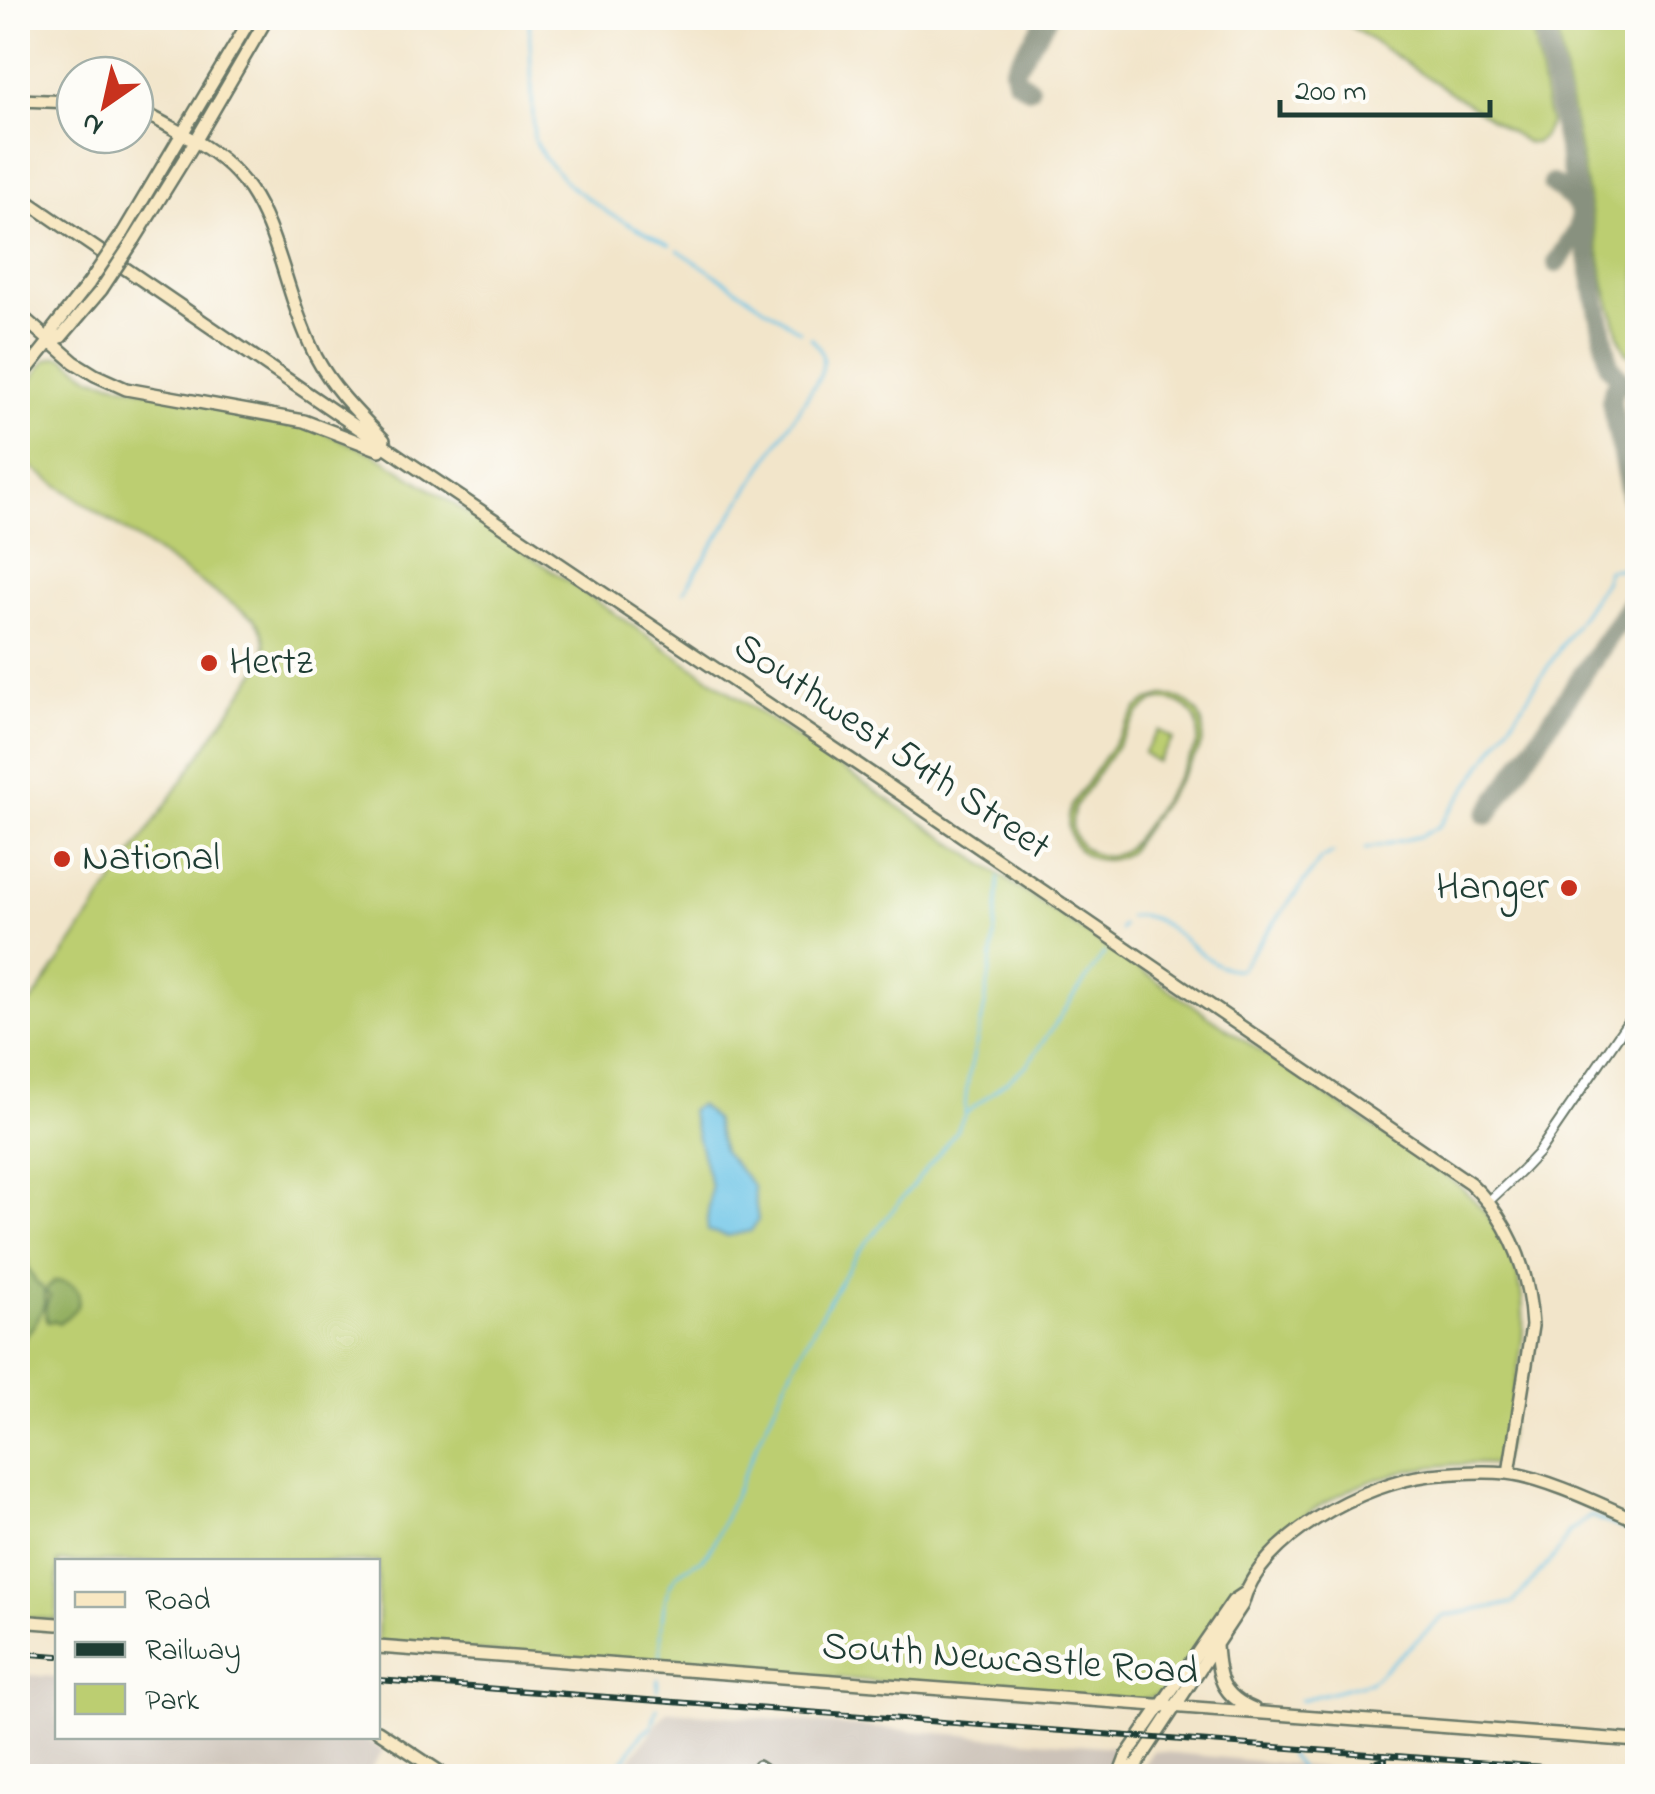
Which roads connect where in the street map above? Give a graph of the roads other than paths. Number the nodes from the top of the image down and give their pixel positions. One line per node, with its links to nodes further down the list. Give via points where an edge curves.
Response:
1 (251, 18): 6 (main road)
2 (265, 18): 7 (main road)
3 (18, 100): 4 (main road)
4 (55, 101)
5 (155, 119): 6 (main road)
6 (183, 134): 7 (main road); 9 (main road)
7 (196, 140): 9 (main road); 13 (main road, via 228,162 251,190 316,357)
8 (18, 196): 13 (main road, Southwest 54th Street)
9 (128, 236): 11 (main road, bridge, via 61,337)
10 (18, 314): 11 (main road)
11 (49, 342): 12 (main road); 13 (main road, via 126,388 304,421)
12 (18, 381)
13 (405, 460): 15 (main road, Southwest 54th Street, via 1343,1095)
14 (1638, 1006): 15 (street, via 1538,1153)
15 (1489, 1201): 16 (main road, Southwest 54th Street, via 1514,1241 1531,1304)
16 (1509, 1473): 17 (main road); 18 (main road, via 1430,1475 1355,1498 1287,1541)
17 (1638, 1521)
18 (1245, 1594): 21 (main road); 23 (main road, via 1233,1601)
19 (18, 1620): 20 (main road)
20 (55, 1624)
21 (1216, 1644): 24 (main road); 25 (main road, via 1225,1688)
22 (380, 1648): 23 (main road, South Newcastle Road)
23 (1161, 1706): 24 (main road, South Newcastle Road); 31 (main road)
24 (1175, 1706): 25 (main road, South Newcastle Road); 31 (main road, via 1137,1764)
25 (1268, 1714): 27 (main road, South Newcastle Road)
26 (380, 1732): 28 (main road)
27 (1638, 1740)
28 (446, 1776)
29 (751, 1776): 30 (street, via 758,1765)
30 (774, 1776)
31 (1119, 1776)

